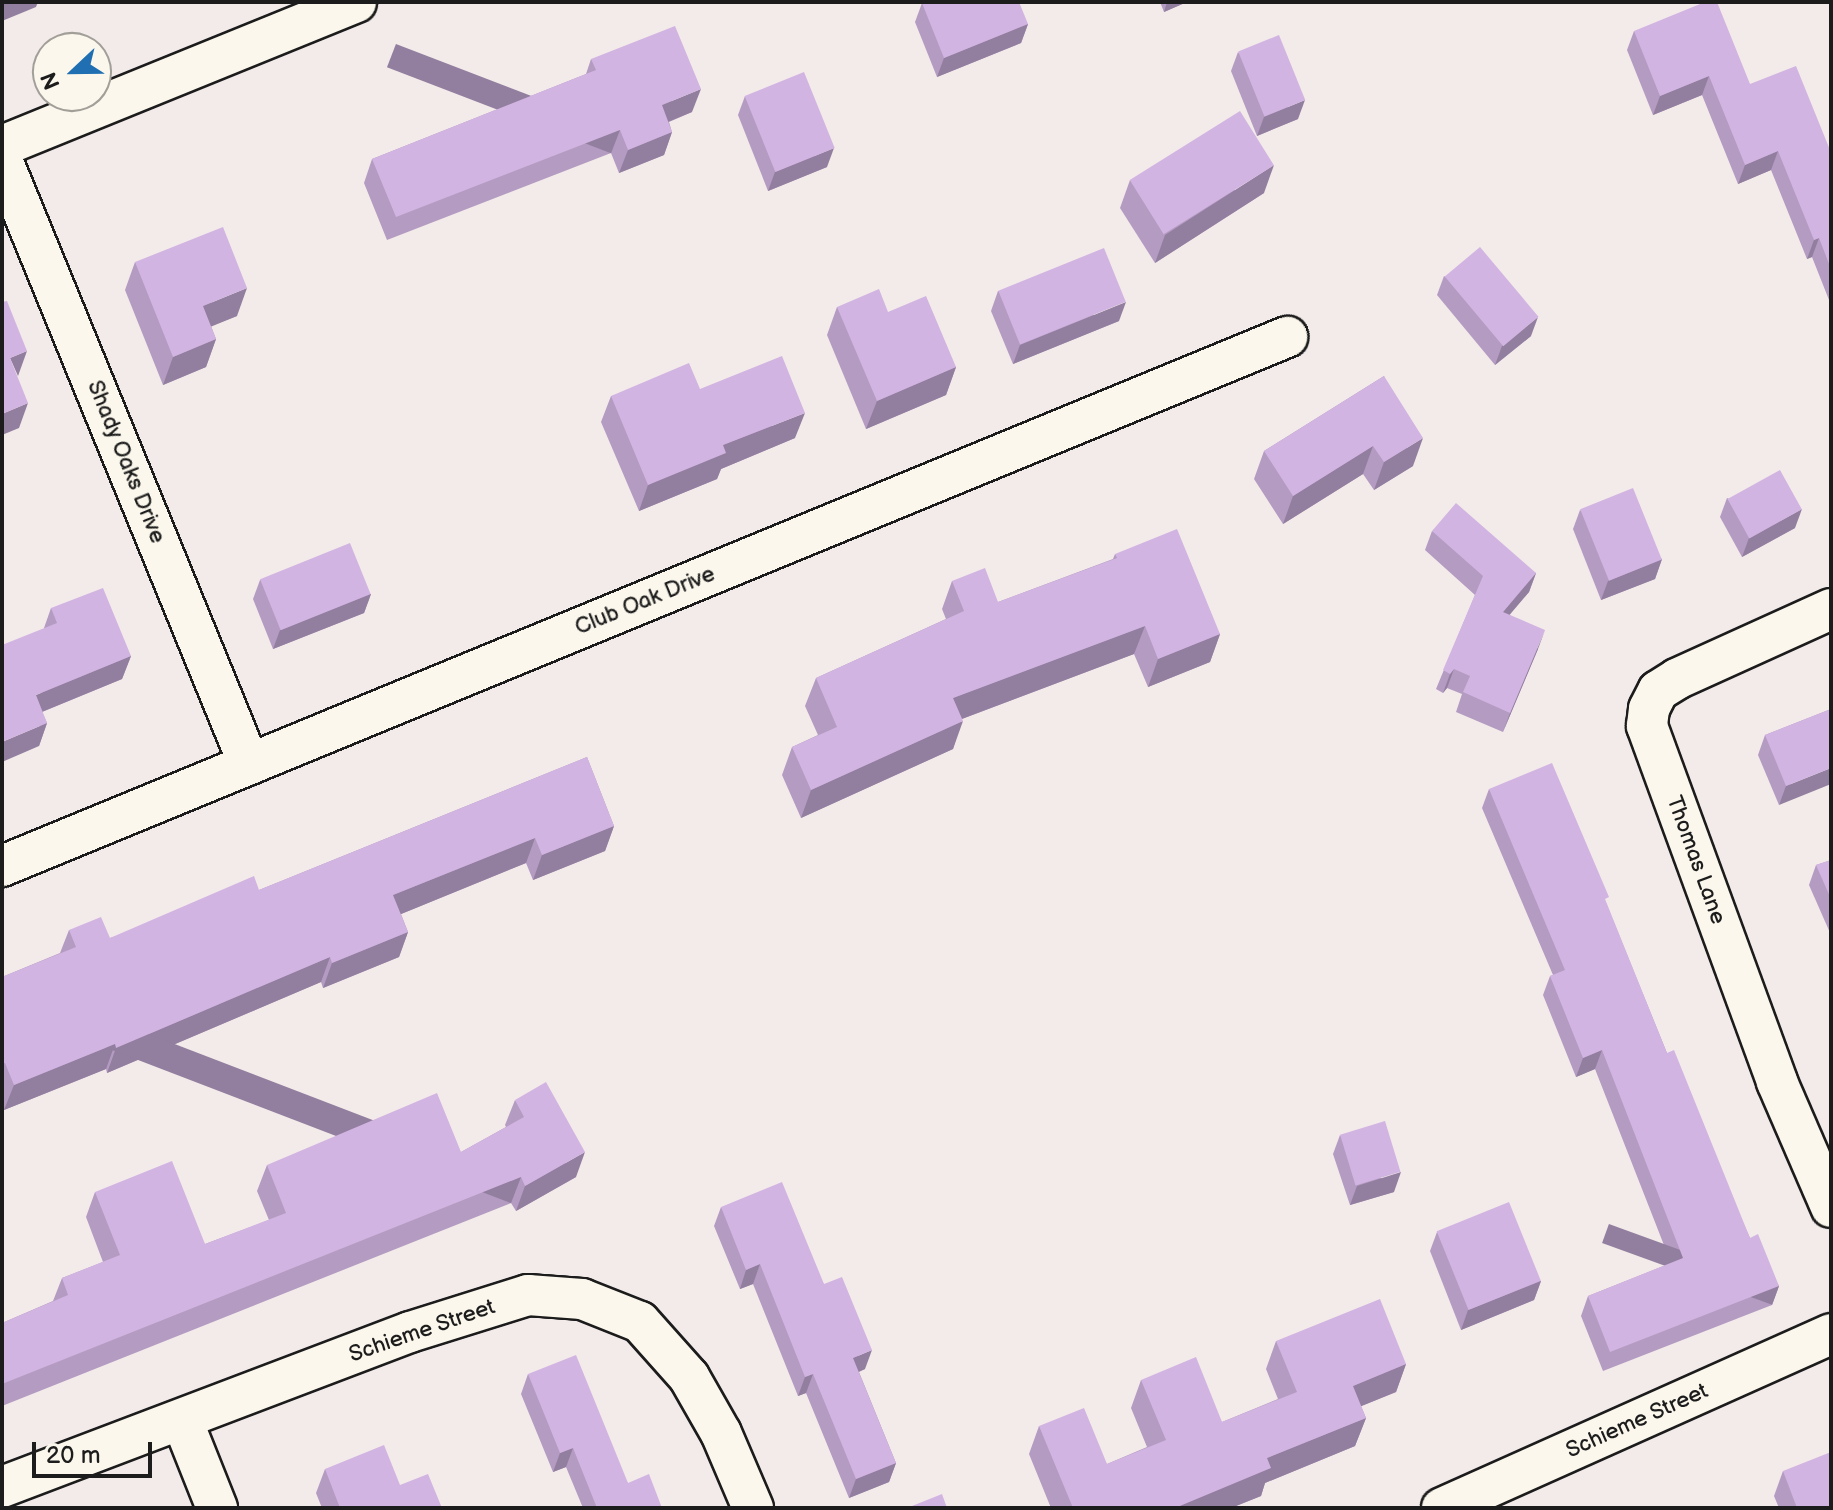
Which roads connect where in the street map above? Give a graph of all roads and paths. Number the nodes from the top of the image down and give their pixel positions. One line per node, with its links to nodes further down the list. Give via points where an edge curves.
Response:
1 (356, 2): 2 (street)
2 (2, 146)
3 (2, 160): 6 (street, Shady Oaks Drive)
4 (1287, 337): 6 (street, Club Oak Drive)
5 (1831, 609): 8 (street, Thomas Lane, via 1658,691 1647,726 1777,1082)
6 (249, 764): 7 (street, Club Oak Drive)
7 (2, 866)
8 (1831, 1207)
9 (1831, 1334): 14 (street, Schieme Street)
10 (182, 1420): 11 (street, Schieme Street); 12 (street); 13 (street, Schieme Street, via 410,1332 528,1295 582,1299 640,1322 689,1377 721,1433)
11 (2, 1487)
12 (217, 1508)
13 (753, 1508)
14 (1442, 1508)

